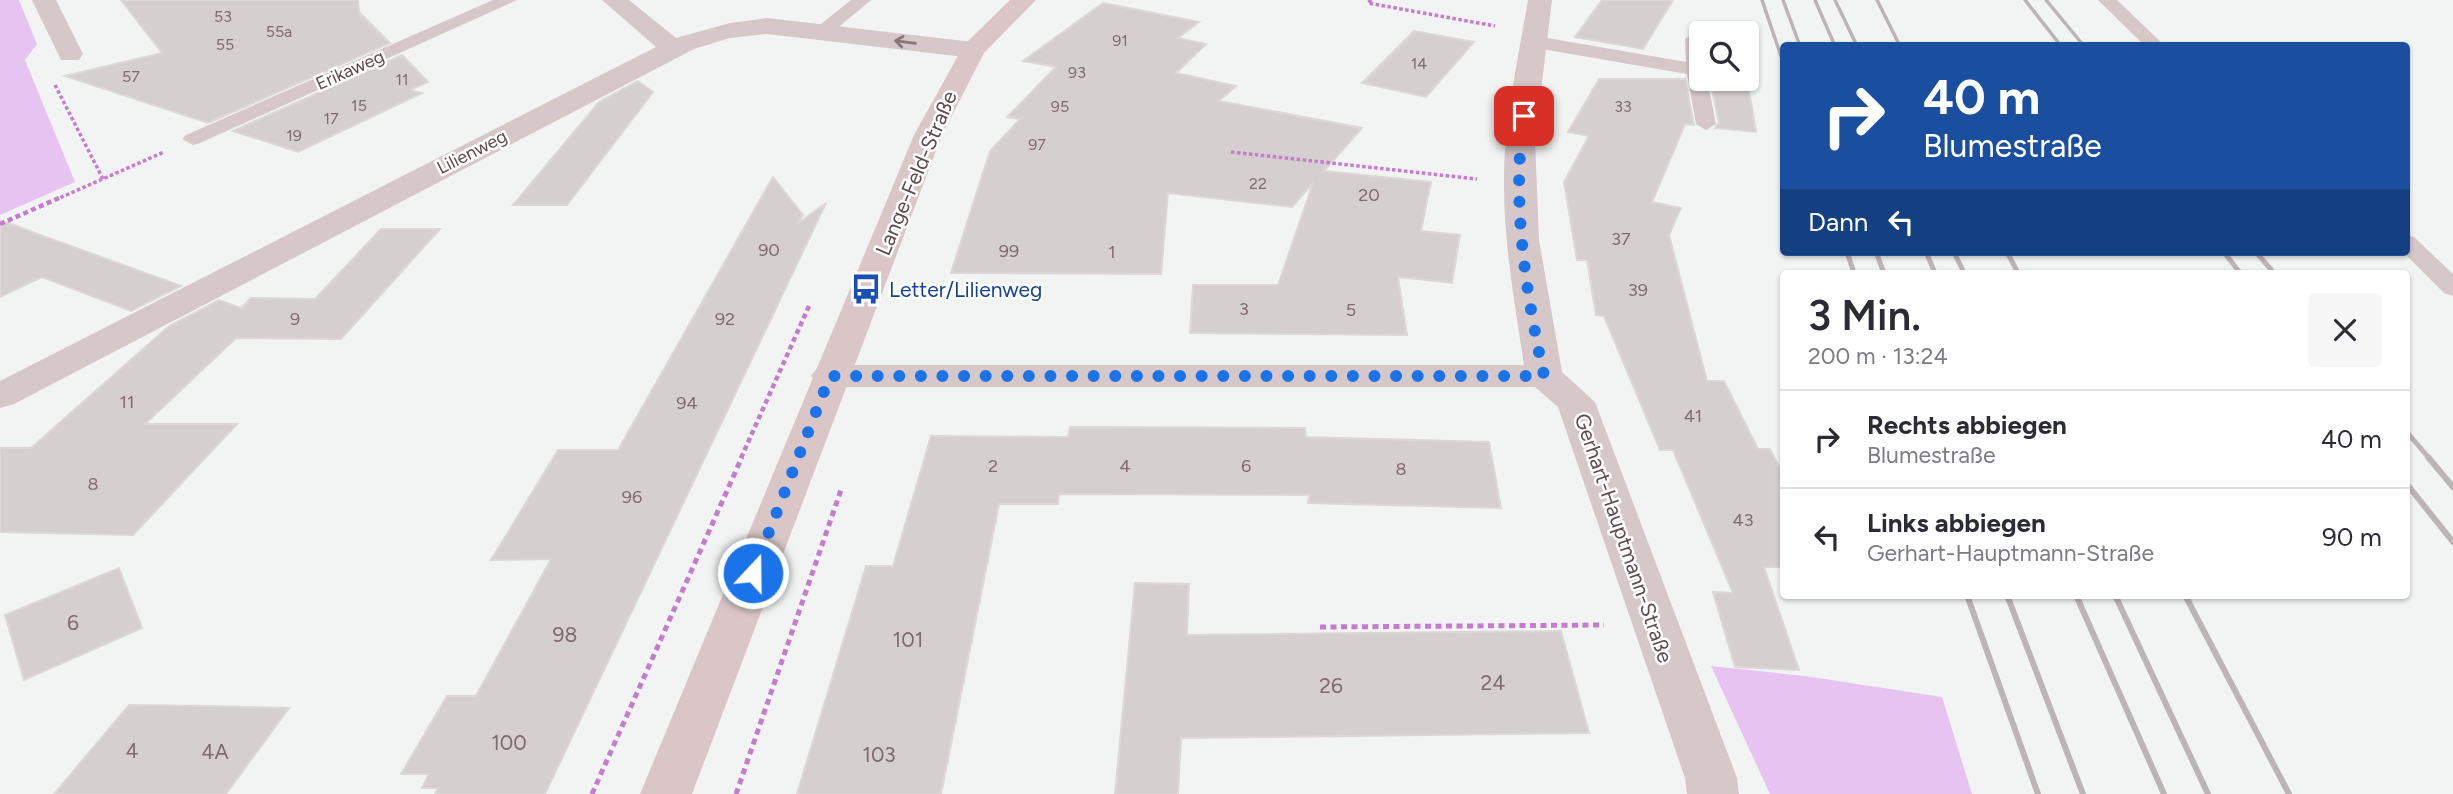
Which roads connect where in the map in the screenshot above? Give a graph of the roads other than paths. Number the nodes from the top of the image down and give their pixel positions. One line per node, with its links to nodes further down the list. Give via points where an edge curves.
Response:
1 (44, 0): 12 (street)
2 (508, 0): 16 (lane, Erikaweg)
3 (614, 0): 10 (street)
4 (862, 0): 8 (lane)
5 (1024, 0): 11 (street, Lange-Feld-Straße)
6 (2108, 0): 9 (lane)
7 (1538, 25): 13 (lane); 20 (street, via 1520,140 1519,184)
8 (822, 32): 10 (street, Lilienweg, via 737,27); 11 (street, Lilienweg, one-way to 8)
9 (2152, 42)
10 (673, 48): 21 (street, Lilienweg)
11 (973, 50): 19 (street, Lange-Feld-Straße, via 928,135)
12 (69, 54)
13 (1689, 68)
14 (1700, 91): 15 (lane)
15 (1706, 124)
16 (193, 139)
17 (2410, 246): 18 (lane)
18 (2453, 288)
19 (830, 376): 20 (street); 22 (street, Lange-Feld-Straße)
20 (1544, 376): 23 (street, Gerhart-Hauptmann-Straße, via 1576,402)
21 (0, 396)
22 (666, 794)
23 (1713, 794)

